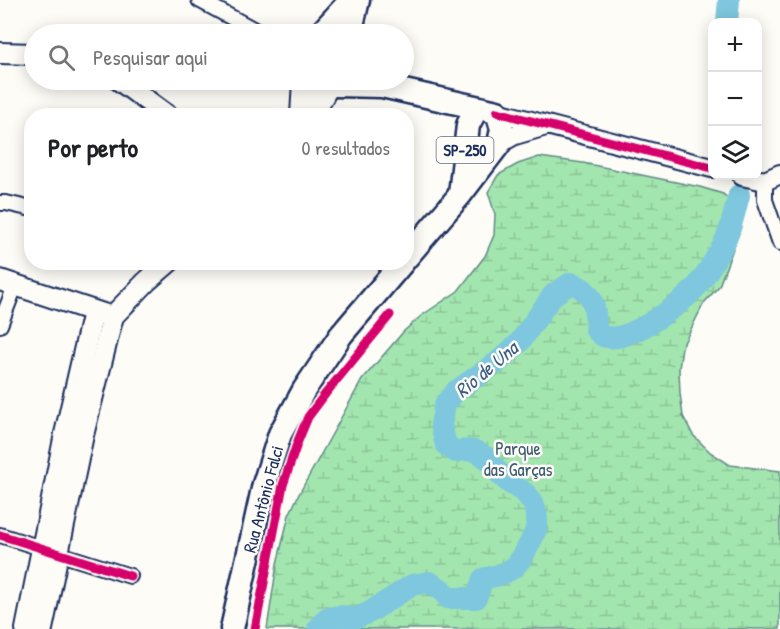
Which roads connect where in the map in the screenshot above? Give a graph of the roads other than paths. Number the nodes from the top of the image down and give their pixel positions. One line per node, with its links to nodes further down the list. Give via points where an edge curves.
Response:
1 (200, 0): 4 (street)
2 (351, 0): 5 (main road)
3 (358, 0): 6 (main road)
4 (244, 24)
5 (329, 24)
6 (352, 24)
7 (0, 53): 8 (main road)
8 (24, 54)
9 (133, 90): 14 (main road)
10 (304, 90): 15 (main road)
11 (330, 90): 16 (main road)
12 (404, 90): 13 (main road, SP-250)
13 (442, 100): 17 (main road, SP-250); 19 (main road, SP-250)
14 (157, 108)
15 (302, 108)
16 (318, 108)
17 (487, 110): 18 (street, SP-250); 19 (main road, SP-250, via 468,124); 20 (main road, SP-250, via 502,129)
18 (551, 125): 20 (street); 21 (street)
19 (467, 138): 20 (main road, SP-250, via 487,147); 23 (main road, SP-250)
20 (499, 144): 23 (main road, SP-250)
21 (708, 167)
22 (772, 178): 26 (street, via 765,200)
23 (460, 195): 27 (main road, SP-250)
24 (0, 203): 25 (street)
25 (24, 207)
26 (780, 243)
27 (414, 249)
28 (160, 270): 31 (main road)
29 (396, 270): 38 (main road, Rua Antônio Falci, via 341,335 280,434 264,484)
30 (8, 283): 31 (main road); 32 (street)
31 (103, 314): 34 (main road)
32 (0, 326)
33 (0, 536): 34 (street)
34 (50, 552): 35 (street); 36 (main road); 37 (main road)
35 (129, 576)
36 (26, 629)
37 (42, 629)
38 (232, 629)

